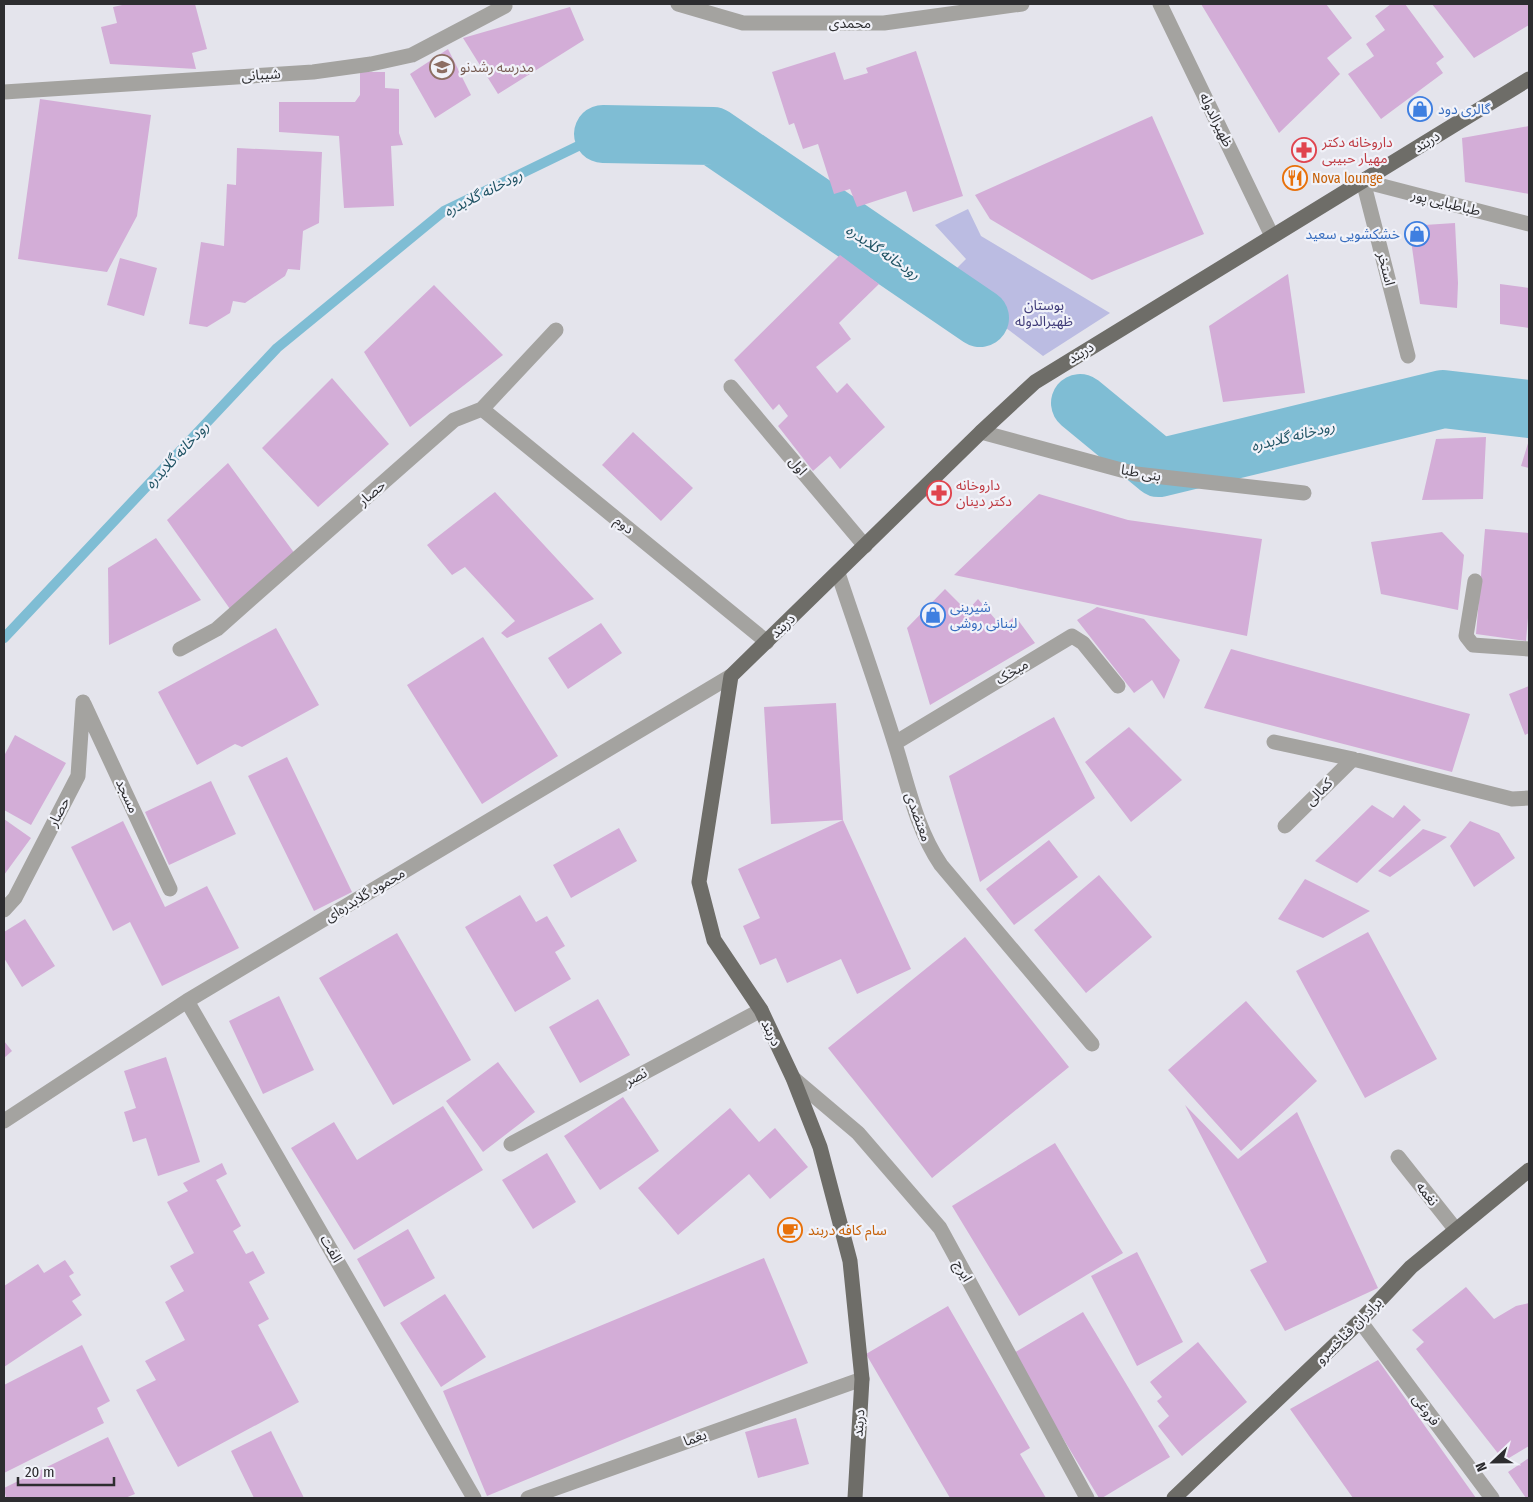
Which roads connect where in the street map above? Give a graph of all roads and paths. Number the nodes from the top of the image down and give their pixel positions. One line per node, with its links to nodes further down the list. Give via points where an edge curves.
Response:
1 (678, 4): 2 (street, محمدی, via 743,23 884,23)
2 (1022, 4)
3 (1160, 4): 9 (street, ظهیرالدوله)
4 (507, 5): 6 (street, شیبانی, via 412,54 371,64 313,72)
5 (1529, 79): 7 (main road, دربند)
6 (4, 92)
7 (1363, 181): 8 (street, طباطبایی پور); 9 (main road, دربند); 11 (street, استخر)
8 (1529, 224)
9 (1272, 236): 14 (main road, دربند, via 1035,382)
10 (556, 330): 13 (street, حصار)
11 (1408, 356)
12 (731, 386): 16 (street, اول)
13 (482, 409): 19 (street, دوم); 20 (street, حصار, via 454,420 218,629)
14 (981, 432): 15 (street, بنی طبا, via 1136,474); 16 (main road, دربند)
15 (1304, 493)
16 (865, 546): 17 (main road, دربند)
17 (838, 573): 19 (main road, دربند); 26 (street, معتضدی)
18 (1475, 581): 21 (street, via 1466,636 1468,642)
19 (767, 642): 22 (main road, دربند)
20 (180, 649)
21 (1529, 650)
22 (731, 676): 32 (street, محمود گلابدره‌ای); 33 (main road, دربند, via 699,882 714,940)
23 (1118, 686): 26 (street, میخک, via 1083,643 1072,636)
24 (83, 702): 30 (street, مسجد); 31 (street, حصار, via 78,776 15,898)
25 (1274, 742): 27 (street)
26 (895, 743): 34 (street, معتضدی, via 919,826 929,848)
27 (1353, 759): 28 (street, via 1512,799); 29 (street, کمالی)
28 (1529, 798)
29 (1285, 826)
30 (170, 889)
31 (4, 910)
32 (187, 1001): 36 (street, محمود گلابدره‌ای); 43 (street, الفت)
33 (761, 1010): 35 (main road, دربند); 37 (street, نصر)
34 (1092, 1044)
35 (793, 1078): 42 (main road, دربند, via 820,1147 850,1261); 46 (street, ایرج, via 858,1133 940,1228)
36 (4, 1122)
37 (511, 1144)
38 (1398, 1157): 40 (street, نغمه)
39 (1529, 1170): 40 (main road, برادران فناخسرو)
40 (1456, 1230): 41 (main road, برادران فناخسرو, via 1412,1267)
41 (1360, 1321): 47 (main road, برادران فناخسرو); 48 (street, فروغی)
42 (862, 1378): 44 (street, یغما); 45 (main road, دربند)
43 (474, 1498)
44 (528, 1498)
45 (854, 1498)
46 (1087, 1498)
47 (1174, 1498)
48 (1492, 1498)

